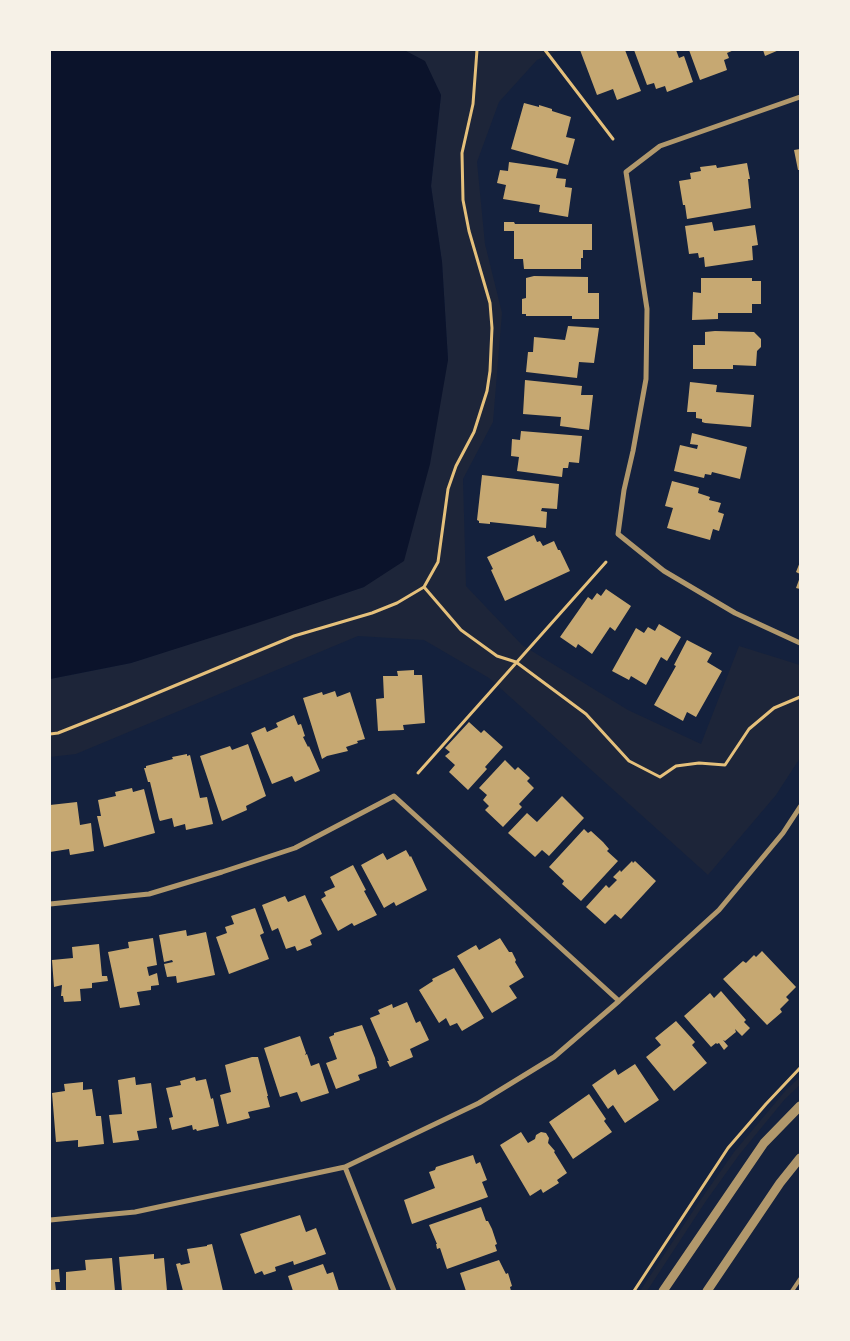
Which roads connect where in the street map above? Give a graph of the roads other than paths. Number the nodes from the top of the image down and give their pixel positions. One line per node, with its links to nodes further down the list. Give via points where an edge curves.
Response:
1 (800, 97): 2 (street, via 660,146 626,172 646,309 646,379 618,534 664,571 735,613)
2 (800, 643)
3 (800, 808): 5 (street, via 719,910)
4 (50, 904): 5 (street, via 149,894 222,872 295,848 394,796)
5 (619, 1001): 8 (street, via 554,1057 479,1103)
6 (800, 1106): 12 (street, via 764,1143)
7 (800, 1158): 13 (street)
8 (345, 1167): 9 (street, via 134,1212); 11 (street)
9 (50, 1220)
10 (800, 1279): 14 (lane)
11 (394, 1291)
12 (663, 1291)
13 (707, 1291)
14 (792, 1291)

